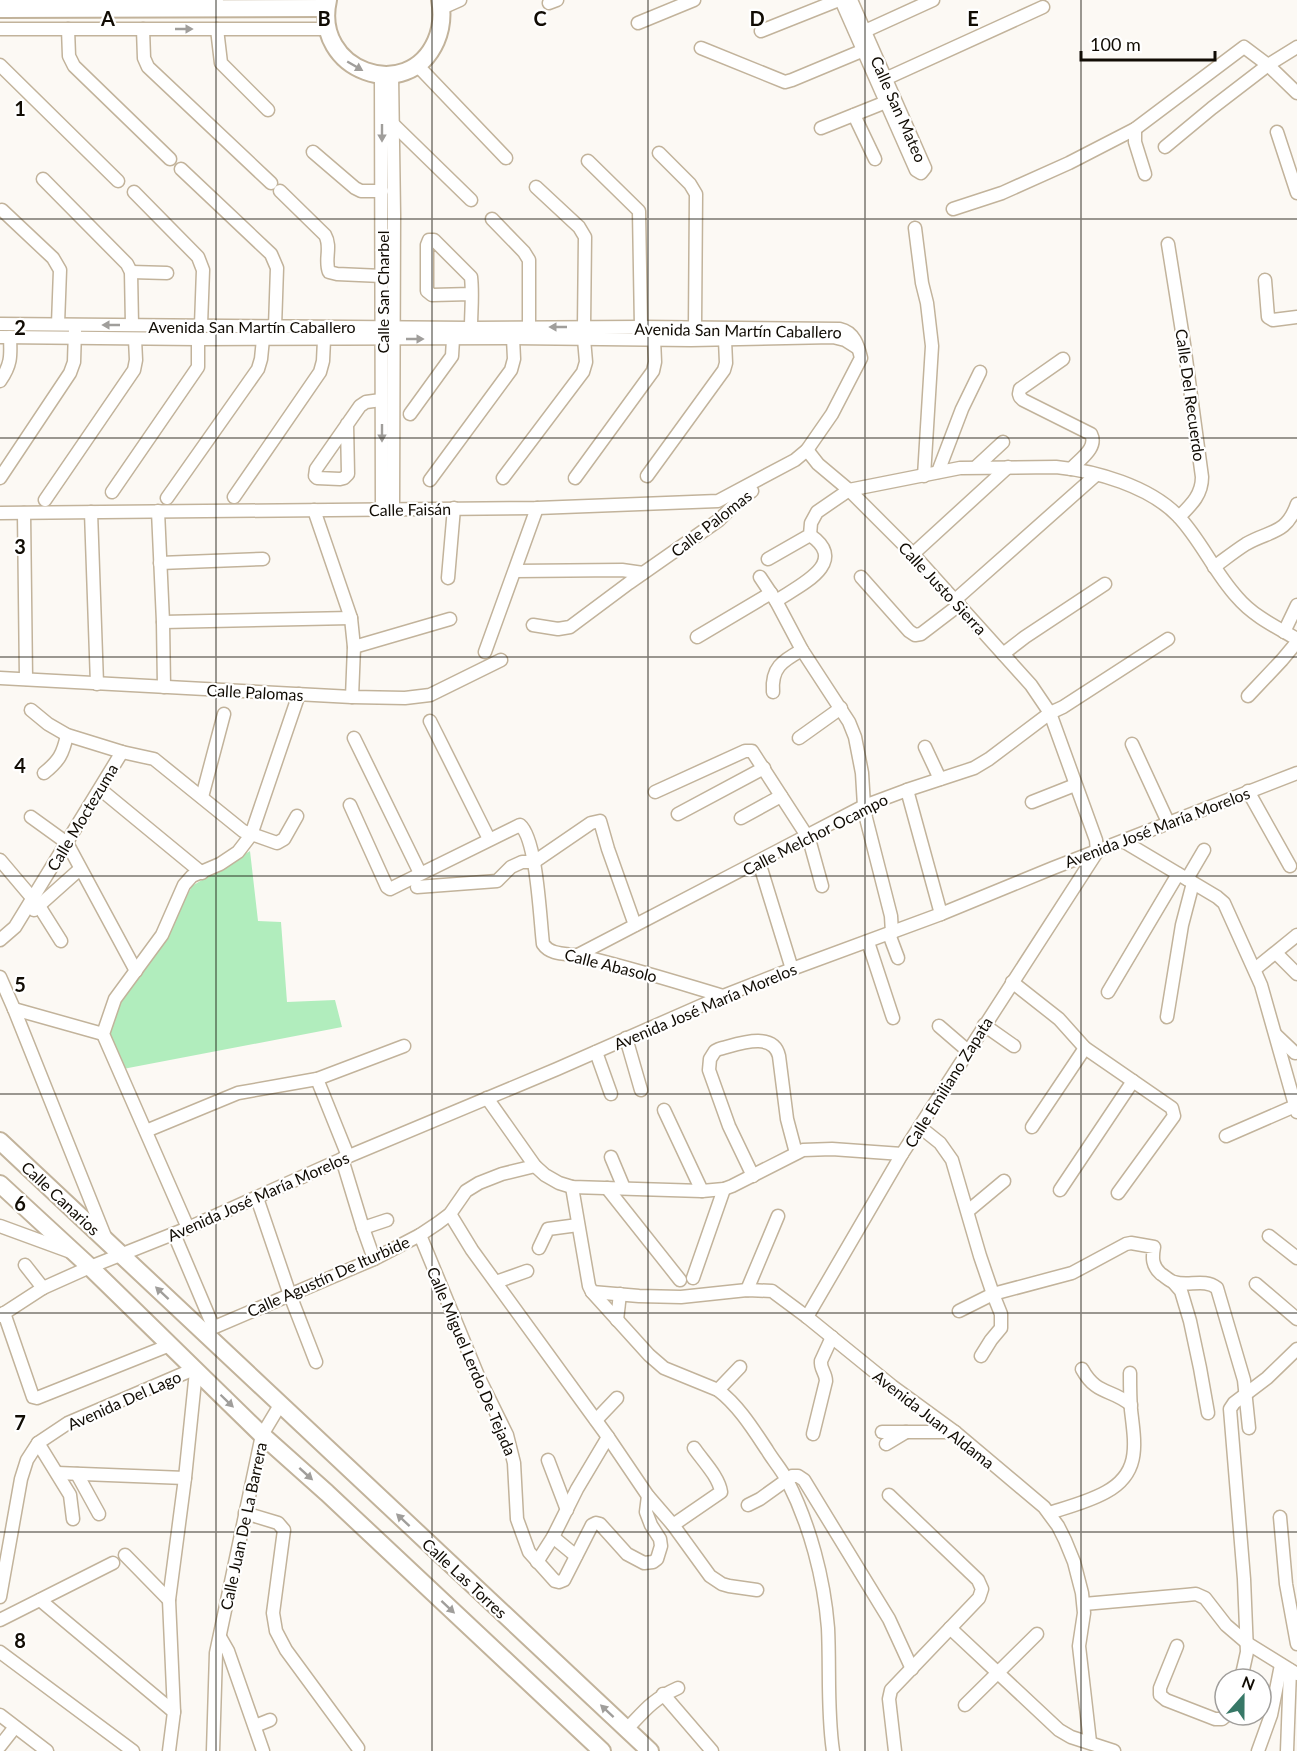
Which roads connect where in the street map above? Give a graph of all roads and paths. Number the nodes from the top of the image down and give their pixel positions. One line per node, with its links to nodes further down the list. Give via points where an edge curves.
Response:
1 (1, 0): 2 (street)
2 (53, 0): 3 (street)
3 (106, 0): 4 (street)
4 (158, 0): 5 (street)
5 (217, 0)
6 (460, 0): 11 (street)
7 (694, 0): 16 (street)
8 (840, 0): 21 (street); 25 (street, Calle San Mateo)
9 (851, 0): 22 (street, Calle San Mateo)
10 (933, 0): 22 (street)
11 (441, 4): 27 (main road, via 441,29 432,50)
12 (1043, 8): 30 (street)
13 (0, 9): 14 (main road)
14 (327, 14): 15 (main road); 20 (street); 29 (main road, one-way to 29, via 334,47 347,61 363,71)
15 (0, 18)
16 (638, 23)
17 (0, 29): 18 (street)
18 (68, 29): 19 (street); 43 (street, via 69,56 74,66)
19 (143, 29): 20 (street, one-way to 20); 62 (street, via 148,67 325,235 329,272)
20 (217, 29): 33 (street, via 221,63)
21 (761, 31)
22 (865, 31): 30 (street, Calle San Mateo)
23 (1297, 47): 28 (street)
24 (701, 48): 25 (street, via 785,82)
25 (864, 50): 32 (street, Calle San Mateo)
26 (0, 65): 49 (street)
27 (417, 65): 29 (main road); 42 (street)
28 (1268, 66): 31 (street); 37 (street, via 1244,47); 39 (street)
29 (386, 74): 35 (street, Calle San Charbel); 51 (street, Calle San Charbel, one-way to 51)
30 (885, 78): 32 (street, Calle San Mateo, via 925,168 921,173 916,170)
31 (1297, 93)
32 (886, 102): 34 (street)
33 (268, 110)
34 (854, 115): 36 (street); 44 (street)
35 (393, 124): 54 (street); 76 (street, Calle San Charbel)
36 (822, 128)
37 (1135, 129): 47 (street); 55 (street, via 1002,193)
38 (1277, 132): 53 (street)
39 (1165, 147)
40 (314, 152): 51 (street, via 355,188)
41 (659, 153): 74 (street, via 696,194)
42 (506, 158)
43 (170, 159)
44 (875, 159)
45 (588, 161): 73 (street, via 639,211)
46 (181, 169): 71 (street, via 271,254 277,268)
47 (1145, 174)
48 (43, 179): 60 (street)
49 (118, 181)
50 (536, 187): 77 (street, via 585,237)
51 (382, 191): 62 (street, Calle San Charbel)
52 (134, 192): 70 (street, via 198,257 203,270)
53 (1297, 193)
54 (471, 200)
55 (953, 208)
56 (2, 210): 67 (street, via 53,258 60,270)
57 (492, 219): 72 (street, via 529,260)
58 (915, 228): 104 (street, via 932,346)
59 (1168, 244): 123 (street, Calle Del Recuerdo, via 1202,477 1198,495)
60 (131, 272): 61 (street); 69 (street)
61 (167, 273)
62 (382, 276): 76 (street, Calle San Charbel)
63 (1265, 280): 65 (street, via 1268,317)
64 (471, 294): 64 (street, via 469,275 435,240 429,240 429,294); 75 (street)
65 (1297, 317)
66 (0, 324): 67 (street, Avenida San Martín Caballero)
67 (58, 324): 68 (street, Avenida San Martín Caballero)
68 (75, 325): 69 (street, Avenida San Martín Caballero, one-way to 68); 79 (street)
69 (132, 325): 70 (street, Avenida San Martín Caballero)
70 (201, 325): 71 (street, Avenida San Martín Caballero)
71 (275, 327): 76 (street, Avenida San Martín Caballero)
72 (529, 327): 75 (street, Avenida San Martín Caballero); 77 (street, Avenida San Martín Caballero, one-way to 72)
73 (641, 327): 74 (street, Avenida San Martín Caballero); 77 (street, Avenida San Martín Caballero)
74 (695, 327): 88 (street, Avenida San Martín Caballero, via 840,329 853,336)
75 (471, 328): 76 (street, Avenida San Martín Caballero)
76 (387, 333): 84 (street, Avenida San Martín Caballero, one-way to 84); 86 (street, Avenida San Martín Caballero); 92 (street, Calle San Charbel); 116 (street, Calle San Charbel)
77 (584, 333): 80 (street, Avenida San Martín Caballero); 85 (street, Avenida San Martín Caballero); 106 (street, via 583,372)
78 (5, 337): 79 (street, Avenida San Martín Caballero); 91 (street, via 11,360)
79 (75, 338): 81 (street, Avenida San Martín Caballero); 105 (street, via 70,373)
80 (513, 338): 84 (street, Avenida San Martín Caballero); 108 (street, via 511,370)
81 (135, 339): 82 (street, Avenida San Martín Caballero); 113 (street, via 134,370)
82 (198, 339): 83 (street, Avenida San Martín Caballero); 110 (street, via 198,367)
83 (263, 339): 86 (street, Avenida San Martín Caballero); 112 (street, via 258,369)
84 (453, 339): 93 (street, via 452,356)
85 (654, 339): 87 (street, Avenida San Martín Caballero); 107 (street, via 653,370)
86 (324, 340): 111 (street, via 320,372)
87 (725, 340): 88 (street, Avenida San Martín Caballero, via 833,337); 103 (street, via 724,370)
88 (857, 348): 96 (street, via 860,363)
89 (1063, 359): 100 (street, via 1019,394 1023,400 1091,434 1092,447)
90 (980, 372): 101 (street)
91 (0, 381)
92 (381, 400): 94 (street, via 360,406); 116 (street, Calle San Charbel, one-way to 116)
93 (410, 414)
94 (347, 424)
95 (1004, 442): 98 (street)
96 (807, 450): 97 (street, Calle Faisán); 109 (street, Calle Justo Sierra)
97 (795, 460): 115 (street, Calle Faisán, via 718,501); 131 (street, Calle Palomas)
98 (976, 467): 99 (street); 101 (street)
99 (1008, 467): 100 (street); 125 (street)
100 (1071, 469): 102 (street)
101 (938, 472): 104 (street)
102 (1096, 475): 123 (street, via 1153,495); 137 (street)
103 (647, 476)
104 (924, 476): 109 (street)
105 (0, 478)
106 (503, 478)
107 (575, 478)
108 (430, 480)
109 (849, 490): 124 (street, via 817,512); 125 (street, Calle Justo Sierra)
110 (112, 492)
111 (234, 497)
112 (167, 498)
113 (45, 500)
114 (1297, 504): 129 (street, via 1282,528 1247,544)
115 (537, 507): 117 (street, Calle Faisán); 130 (street)
116 (387, 508): 117 (street, Calle Faisán); 118 (street, Calle Faisán)
117 (454, 508): 133 (street)
118 (315, 510): 119 (street, Calle Faisán); 139 (street)
119 (158, 511): 120 (street, Calle Faisán); 128 (street)
120 (92, 512): 122 (street, Calle Faisán); 154 (street)
121 (0, 513): 122 (street, Calle Faisán)
122 (24, 513): 153 (street)
123 (1179, 517): 129 (street)
124 (810, 535): 127 (street); 136 (street, via 823,548 822,567 806,581)
125 (914, 554): 137 (street, Calle Justo Sierra)
126 (263, 559): 128 (street)
127 (768, 559)
128 (160, 563): 141 (street)
129 (1214, 567): 143 (street, via 1246,607)
130 (515, 571): 131 (street); 149 (street)
131 (643, 573): 142 (street, Calle Palomas, via 570,627)
132 (760, 577): 136 (street)
133 (448, 578)
134 (861, 578): 137 (street, via 915,635)
135 (1105, 584): 150 (street)
136 (773, 597): 144 (street); 148 (street)
137 (957, 603): 150 (street, Calle Justo Sierra)
138 (1297, 605): 143 (street)
139 (351, 618): 141 (street); 147 (street)
140 (450, 619): 147 (street)
141 (163, 622): 155 (street)
142 (532, 625)
143 (1284, 632): 146 (street)
144 (697, 637)
145 (1167, 639): 162 (street, Calle Melchor Ocampo)
146 (1297, 641): 158 (street)
147 (354, 647): 159 (street)
148 (802, 650): 156 (street, via 777,668); 160 (street)
149 (485, 652)
150 (1003, 654): 162 (street, Calle Justo Sierra)
151 (501, 660): 159 (street, Calle Palomas, via 430,695)
152 (0, 678): 153 (street, Calle Palomas)
153 (26, 679): 154 (street, Calle Palomas)
154 (97, 684): 155 (street, Calle Palomas)
155 (164, 687): 157 (street, Calle Palomas)
156 (773, 692)
157 (299, 694): 159 (street, Calle Palomas); 190 (street)
158 (1248, 696)
159 (352, 697)
160 (841, 708): 167 (street); 184 (street, via 855,737)
161 (31, 710): 165 (street)
162 (1050, 713): 174 (street, Calle Melchor Ocampo, via 989,759); 175 (street, Calle Justo Sierra)
163 (224, 714): 181 (street)
164 (430, 721): 192 (street)
165 (67, 735): 170 (street); 172 (street, via 64,750)
166 (354, 738): 203 (street)
167 (799, 738)
168 (1132, 744): 189 (street)
169 (926, 747): 174 (street)
170 (122, 752): 176 (street, Calle Moctezuma); 181 (street, Calle Moctezuma, via 154,759)
171 (764, 768): 179 (street, via 752,751 745,751); 180 (street); 185 (street)
172 (44, 773)
173 (1297, 774): 178 (street, Avenida José María Morelos)
174 (940, 779): 177 (street, Calle Melchor Ocampo)
175 (1075, 785): 182 (street); 196 (street, Calle Justo Sierra)
176 (100, 789): 194 (street, Calle Moctezuma); 202 (street)
177 (907, 789): 184 (street, Calle Melchor Ocampo); 208 (street)
178 (1248, 791): 189 (street, Avenida José María Morelos); 200 (street)
179 (655, 792)
180 (781, 796): 188 (street); 191 (street)
181 (202, 797): 190 (street, Calle Moctezuma)
182 (1032, 802)
183 (350, 805): 203 (street, via 387,887 390,889)
184 (864, 806): 191 (street, Calle Melchor Ocampo); 210 (street, via 891,916)
185 (678, 814)
186 (297, 816): 190 (street, Calle Moctezuma, via 281,842)
187 (31, 817): 194 (street)
188 (741, 818)
189 (1168, 822): 193 (street, Avenida José María Morelos)
190 (251, 835): 202 (street, via 238,852)
191 (806, 835): 199 (street, Calle Melchor Ocampo); 205 (street)
192 (489, 839): 198 (street, Calle Abasolo, via 520,825 526,830); 203 (street)
193 (1123, 841): 196 (street, Avenida José María Morelos); 204 (street)
194 (67, 843): 201 (street); 207 (street, Calle Moctezuma)
195 (1204, 850): 204 (street)
196 (1097, 852): 208 (street, Avenida José María Morelos); 223 (street, Calle Emiliano Zapata)
197 (0, 860): 207 (street)
198 (534, 862): 206 (street, via 511,867 497,881); 209 (street, via 591,823 600,821); 216 (street, Calle Abasolo, via 543,944 548,950)
199 (759, 862): 209 (street, Calle Melchor Ocampo); 218 (street)
200 (1290, 866)
201 (80, 869): 207 (street); 220 (street)
202 (202, 873): 220 (street, via 192,876 184,885 162,935)
203 (420, 873)
204 (1186, 878): 219 (street, via 1224,903); 224 (street); 227 (street)
205 (822, 886)
206 (417, 887)
207 (36, 902): 212 (street, Calle Moctezuma); 213 (street)
208 (941, 914): 210 (street, Avenida José María Morelos)
209 (635, 925): 216 (street, Calle Melchor Ocampo)
210 (890, 933): 214 (street, Avenida José María Morelos); 217 (street)
211 (1297, 935): 215 (street)
212 (0, 940)
213 (61, 941)
214 (868, 942): 218 (street, Avenida José María Morelos); 228 (street)
215 (1276, 952): 219 (street); 221 (street)
216 (578, 955): 225 (street, Calle Abasolo)
217 (898, 958)
218 (792, 969): 225 (street, Avenida José María Morelos)
219 (1255, 969): 232 (street)
220 (136, 971): 231 (street, via 115,999)
221 (1297, 974)
222 (0, 977): 226 (street)
223 (1012, 982): 229 (street, Calle Emiliano Zapata); 236 (street, via 1059,1019)
224 (1108, 992)
225 (723, 996): 233 (street, Avenida José María Morelos)
226 (14, 1009): 231 (street); 280 (street)
227 (1167, 1017)
228 (893, 1018)
229 (984, 1025): 235 (street); 237 (street, Calle Emiliano Zapata)
230 (939, 1026): 237 (street)
231 (103, 1034): 250 (street)
232 (1275, 1034): 239 (street); 242 (street)
233 (626, 1038): 238 (street, Avenida José María Morelos); 243 (street)
234 (404, 1046): 240 (street)
235 (1014, 1046)
236 (1085, 1048): 241 (street); 249 (street)
237 (968, 1051): 248 (street, Calle Emiliano Zapata)
238 (596, 1052): 244 (street); 245 (street, Avenida José María Morelos)
239 (1295, 1053)
240 (317, 1079): 250 (street, via 238,1093); 256 (street)
241 (1132, 1081): 265 (street); 267 (street, via 1172,1108 1174,1116)
242 (1293, 1087): 246 (street)
243 (640, 1090)
244 (611, 1094)
245 (487, 1098): 256 (street, Avenida José María Morelos); 257 (street)
246 (1296, 1109): 251 (street)
247 (664, 1110): 266 (street)
248 (920, 1127): 254 (street, Calle Emiliano Zapata); 269 (street, via 940,1143 952,1160)
249 (1032, 1127)
250 (146, 1131): 275 (street)
251 (1226, 1136)
252 (0, 1141): 280 (main road, Calle Canarios)
253 (796, 1153): 254 (street, via 817,1149); 258 (street); 258 (street, via 775,1047 752,1041 715,1051 709,1070)
254 (902, 1154): 300 (street, Calle Emiliano Zapata)
255 (611, 1157): 263 (street)
256 (345, 1158): 268 (street, Avenida José María Morelos); 276 (street)
257 (535, 1166): 261 (street, via 551,1180); 270 (street, Calle Agustín De Iturbide, via 479,1183 466,1191)
258 (753, 1176): 264 (street)
259 (1004, 1181): 269 (street)
260 (0, 1184): 282 (main road, Calle Canarios)
261 (572, 1187): 262 (street); 273 (street)
262 (607, 1188): 263 (street); 264 (street, via 686,1279)
263 (624, 1188): 266 (street)
264 (724, 1189): 266 (street)
265 (1060, 1190)
266 (702, 1191)
267 (1118, 1193)
268 (257, 1198): 275 (street, Avenida José María Morelos); 297 (street)
269 (968, 1211): 296 (street)
270 (450, 1214): 278 (street, Calle Agustín De Iturbide); 289 (street)
271 (778, 1216): 293 (street)
272 (387, 1220): 276 (street)
273 (578, 1225): 281 (street, via 548,1229); 294 (street)
274 (0, 1226): 282 (street)
275 (188, 1228): 277 (street, Avenida José María Morelos)
276 (363, 1228): 285 (street)
277 (174, 1234): 283 (street, Avenida José María Morelos); 303 (street)
278 (420, 1235): 285 (street, Calle Agustín De Iturbide); 346 (street, Calle Miguel Lerdo De Tejada, via 507,1435 514,1463 517,1519 529,1552)
279 (1269, 1236): 284 (street)
280 (108, 1243): 283 (main road, Calle Canarios)
281 (538, 1248)
282 (75, 1254): 287 (main road, Calle Canarios)
283 (121, 1255): 287 (street, Avenida José María Morelos); 303 (main road, Calle Canarios, one-way to 283)
284 (1297, 1258)
285 (375, 1259): 297 (street, Calle Agustín De Iturbide)
286 (25, 1265): 292 (street)
287 (90, 1268): 292 (street, Avenida José María Morelos); 305 (main road, Calle Canarios)
288 (527, 1271): 289 (street)
289 (496, 1282): 319 (street)
290 (1174, 1283): 296 (street, via 1153,1263 1154,1247 1131,1243 1072,1274); 314 (street, via 1206,1283 1219,1292); 318 (street, via 1181,1291 1190,1322)
291 (1256, 1284): 301 (street)
292 (43, 1288): 299 (street, Avenida José María Morelos)
293 (747, 1290): 295 (street, Avenida Juan Aldama, via 681,1297); 300 (street, Avenida Juan Aldama, via 772,1291)
294 (592, 1292): 295 (street, Avenida Juan Aldama); 302 (street)
295 (620, 1294): 302 (street)
296 (993, 1294): 298 (street); 307 (street, via 1002,1324)
297 (290, 1295): 303 (street, Calle Agustín De Iturbide); 308 (street)
298 (959, 1311)
299 (2, 1314): 305 (street, via 33,1397 37,1398)
300 (807, 1317): 304 (street, Avenida Juan Aldama)
301 (1297, 1319)
302 (617, 1320): 313 (street, via 664,1368)
303 (208, 1329): 316 (main road)
304 (832, 1337): 321 (street, Avenida Juan Aldama); 322 (street, via 820,1365 826,1381)
305 (170, 1345): 311 (main road, Calle Juan De La Barrera)
306 (1297, 1349): 314 (street)
307 (981, 1356)
308 (316, 1362)
309 (740, 1366): 313 (street)
310 (1082, 1369): 317 (street, via 1092,1384)
311 (195, 1370): 323 (main road, Calle Juan De La Barrera, one-way to 323); 326 (street, Avenida Del Lago, via 68,1423); 331 (street)
312 (1130, 1373): 317 (street)
313 (718, 1390): 332 (street)
314 (1247, 1393): 320 (street); 357 (street, via 1230,1409)
315 (617, 1398): 319 (street)
316 (280, 1405): 323 (street); 374 (main road, Calle Las Torres, one-way to 316)
317 (1131, 1405): 338 (street, via 1135,1444 1127,1474 1095,1498)
318 (1208, 1413)
319 (596, 1420): 324 (street)
320 (1249, 1428)
321 (955, 1432): 325 (street, via 907,1432); 338 (street, Avenida Juan Aldama)
322 (813, 1434)
323 (262, 1435): 337 (street, Calle Juan De La Barrera); 383 (main road, Calle Las Torres, one-way to 383)
324 (609, 1437): 334 (street); 336 (street)
325 (884, 1438)
326 (39, 1443): 329 (street); 349 (street, Avenida Del Lago, via 27,1460 21,1479)
327 (694, 1448): 342 (street, via 721,1492)
328 (548, 1460): 336 (street)
329 (57, 1473): 330 (street); 341 (street, via 70,1495)
330 (77, 1474): 331 (street); 339 (street)
331 (185, 1478): 351 (street)
332 (792, 1478): 335 (street); 362 (street, via 806,1482 889,1619); 386 (street, via 824,1595)
333 (889, 1495): 354 (street, via 981,1585 979,1598)
334 (648, 1496): 342 (street); 345 (street, via 646,1512 661,1546 653,1562 644,1563 627,1554 596,1523)
335 (748, 1505)
336 (567, 1510): 343 (street)
337 (245, 1513): 356 (street, Calle Juan De La Barrera); 377 (street, via 278,1522 284,1530 273,1613 276,1631)
338 (1049, 1513): 352 (street, Avenida Juan Aldama, via 1074,1562)
339 (99, 1514)
340 (1280, 1517): 358 (street)
341 (73, 1519)
342 (672, 1525): 348 (street, via 716,1581)
343 (553, 1537): 345 (street); 346 (street)
344 (125, 1555): 351 (street)
345 (576, 1557): 346 (street, Calle Miguel Lerdo De Tejada, via 564,1580 559,1582)
346 (537, 1562)
347 (113, 1563): 350 (street)
348 (757, 1590)
349 (0, 1597)
350 (40, 1600): 353 (street); 368 (street)
351 (169, 1600): 368 (street)
352 (1084, 1604): 357 (street, via 1202,1596); 375 (street, Avenida Juan Aldama, via 1079,1646)
353 (0, 1620)
354 (950, 1628): 362 (street); 364 (street)
355 (1037, 1634): 364 (street)
356 (220, 1637): 372 (street); 381 (street, Calle Juan De La Barrera, via 216,1653)
357 (1247, 1643): 361 (street); 363 (street)
358 (1297, 1644)
359 (1177, 1646): 370 (street, via 1160,1695)
360 (0, 1652): 379 (street)
361 (1245, 1667)
362 (912, 1669): 387 (street, via 890,1694)
363 (1290, 1669): 389 (street); 390 (street)
364 (996, 1673): 367 (street); 375 (street, via 1059,1730)
365 (678, 1688): 366 (street)
366 (663, 1694): 374 (street); 385 (street)
367 (965, 1706)
368 (174, 1712): 380 (street)
369 (0, 1716): 373 (street)
370 (1213, 1718)
371 (270, 1720): 372 (street)
372 (255, 1726): 382 (street)
373 (15, 1727): 376 (street); 378 (street)
374 (627, 1730): 384 (main road, Calle Las Torres)
375 (1090, 1742): 388 (street)
376 (0, 1746)
377 (358, 1748)
378 (47, 1751)
379 (133, 1751)
380 (169, 1751)
381 (213, 1751)
382 (263, 1751)
383 (602, 1751)
384 (650, 1751)
385 (712, 1751)
386 (833, 1751)
387 (895, 1751)
388 (1114, 1751)
389 (1258, 1751)
390 (1287, 1751)

